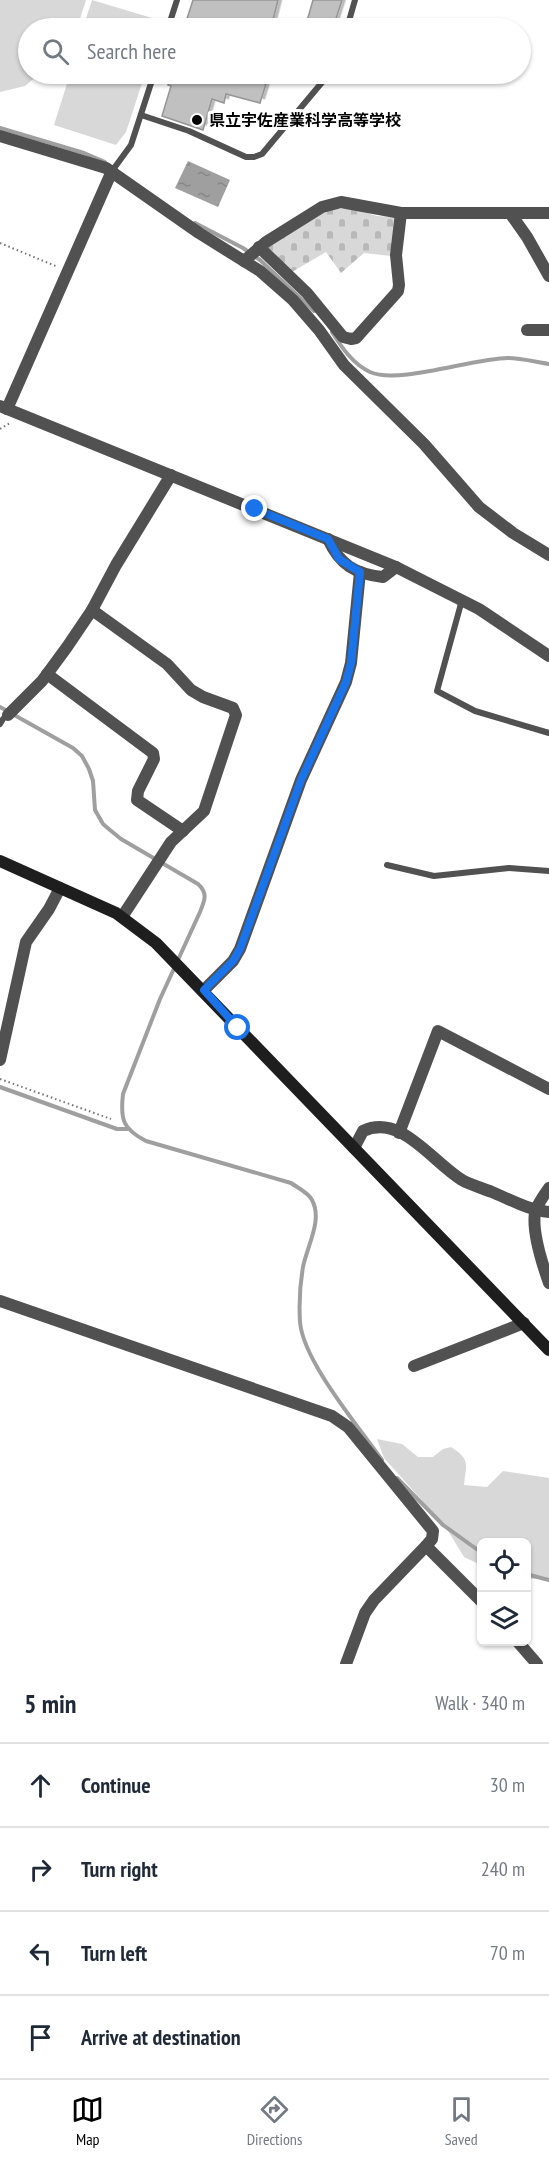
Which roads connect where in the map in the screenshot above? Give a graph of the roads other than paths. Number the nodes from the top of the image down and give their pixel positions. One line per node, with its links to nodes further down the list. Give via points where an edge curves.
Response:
1 (177, 0): 3 (lane)
2 (355, 0): 4 (lane)
3 (171, 18)
4 (350, 18)
5 (151, 84): 7 (lane)
6 (321, 84): 7 (lane, via 262,154 254,158)
7 (141, 115): 9 (lane, via 128,151)
8 (0, 136): 9 (street)
9 (112, 171): 14 (street); 18 (street, via 69,272)
10 (401, 213): 11 (street); 13 (street, via 341,202 331,204); 13 (street, via 396,255 398,291 356,338 343,337 307,293)
11 (510, 213): 12 (street); 15 (street)
12 (549, 213)
13 (259, 247): 14 (street)
14 (244, 261): 21 (street, via 294,300 344,364 424,444 479,507)
15 (548, 273)
16 (527, 330): 17 (street)
17 (549, 330)
18 (3, 407): 19 (street)
19 (171, 476): 20 (street); 25 (street)
20 (328, 539): 22 (street); 23 (street, via 339,559)
21 (549, 555)
22 (396, 567): 23 (street, via 383,577); 24 (street)
23 (360, 572): 36 (street, via 346,682 301,780 240,949)
24 (463, 600): 26 (street); 29 (lane, via 437,691 476,711)
25 (92, 610): 27 (street); 30 (street, via 162,660 190,690 235,712 204,811)
26 (549, 656)
27 (47, 674): 28 (street); 30 (street, via 153,753 137,800)
28 (4, 720)
29 (549, 733)
30 (183, 831): 35 (street, via 171,842)
31 (0, 861): 34 (street)
32 (387, 865): 33 (lane, via 434,876 509,868)
33 (549, 871)
34 (60, 888): 35 (street); 37 (street, via 23,950)
35 (122, 916): 36 (street)
36 (204, 990): 40 (street)
37 (0, 1060)
38 (549, 1089): 39 (street, via 438,1031)
39 (399, 1133): 40 (street, via 371,1127 363,1131); 42 (street, via 465,1182)
40 (354, 1148): 46 (street)
41 (549, 1188): 42 (street)
42 (536, 1210): 43 (street); 44 (street, via 538,1243)
43 (549, 1212)
44 (549, 1283)
45 (0, 1301): 49 (street, via 339,1419 433,1531)
46 (524, 1323): 47 (street); 48 (street)
47 (549, 1350)
48 (414, 1366)
49 (426, 1546): 50 (street); 52 (street, via 365,1613)
50 (477, 1597)
51 (522, 1646): 53 (street)
52 (346, 1664)
53 (537, 1664)

